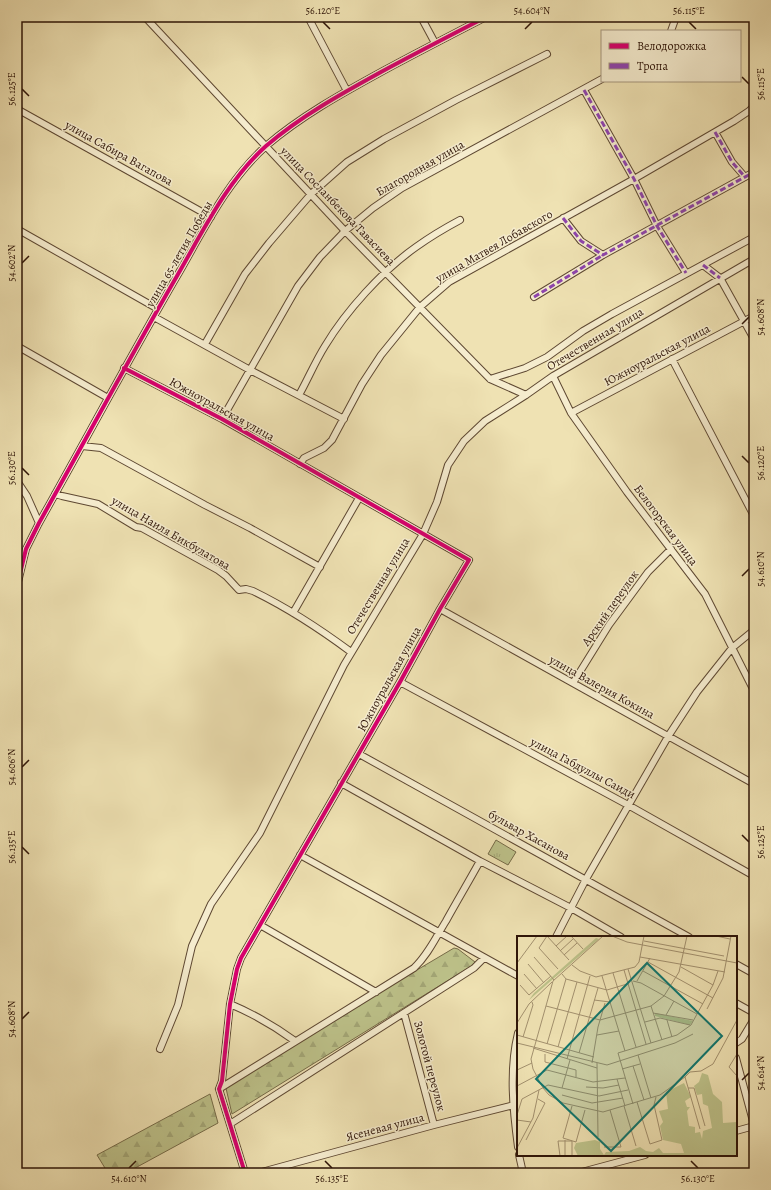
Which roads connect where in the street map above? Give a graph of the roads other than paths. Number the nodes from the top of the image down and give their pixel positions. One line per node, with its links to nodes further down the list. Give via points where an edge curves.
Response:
1 (23, 17): 7 (street)
2 (145, 17): 17 (street, улица Сосланбекова Тавасиева)
3 (308, 17): 13 (street)
4 (421, 17): 9 (street)
5 (486, 17): 9 (street, улица 65-летия Победы)
6 (676, 17): 8 (street)
7 (17, 22)
8 (671, 30)
9 (435, 43): 13 (street, улица 65-летия Победы)
10 (548, 54): 21 (street, via 384,139 347,162)
11 (601, 80): 12 (street, Благородная улица)
12 (584, 90): 20 (street); 27 (street, Благородная улица, via 402,188)
13 (347, 91): 17 (street, улица 65-летия Победы, via 301,118)
14 (754, 106): 16 (street, улица Матвея Лобавского)
15 (17, 109): 22 (street, улица Сабира Вагапова)
16 (716, 132): 19 (street, via 732,162); 20 (street, улица Матвея Лобавского)
17 (266, 147): 21 (street, улица Сосланбекова Тавасиева); 22 (street, улица 65-летия Победы, via 245,168)
18 (754, 172): 19 (street)
19 (745, 177): 25 (street)
20 (634, 179): 23 (street, улица Матвея Лобавского); 25 (street)
21 (311, 194): 27 (street, улица Сосланбекова Тавасиева); 42 (street, via 245,274)
22 (211, 217): 37 (street, улица 65-летия Победы)
23 (564, 218): 29 (street, via 581,241); 36 (street, улица Матвея Лобавского, via 449,282)
24 (460, 220): 32 (street, via 416,247)
25 (657, 226): 29 (street); 33 (street)
26 (17, 229): 37 (street)
27 (345, 230): 32 (street, улица Сосланбекова Тавасиева); 46 (street, Благородная улица, via 298,286)
28 (754, 237): 31 (street)
29 (603, 255): 35 (street)
30 (754, 259): 34 (street, Отечественная улица)
31 (703, 265): 33 (street); 34 (street)
32 (386, 272): 36 (street, улица Сосланбекова Тавасиева); 50 (street, via 333,334)
33 (686, 273): 48 (street, via 583,331 547,357 525,368)
34 (720, 278): 40 (street); 47 (street, Отечественная улица)
35 (534, 296)
36 (420, 307): 48 (street, улица Сосланбекова Тавасиева); 54 (street, улица Матвея Лобавского, via 377,361)
37 (158, 309): 38 (street, улица 65-летия Победы)
38 (154, 316): 42 (street); 45 (street, улица 65-летия Победы)
39 (754, 316): 40 (street, Южноуральская улица)
40 (745, 321): 41 (street); 44 (street, Южноуральская улица)
41 (754, 339)
42 (205, 344): 46 (street)
43 (17, 346): 51 (street)
44 (672, 359): 52 (street, Южноуральская улица); 60 (street)
45 (124, 368): 51 (street, улица 65-летия Победы); 53 (street, Южноуральская улица)
46 (250, 370): 50 (street); 53 (street, Благородная улица)
47 (553, 376): 49 (street, Отечественная улица); 52 (street, Белогорская улица)
48 (490, 379): 49 (street, улица Сосланбекова Тавасиева)
49 (526, 395): 62 (street, Отечественная улица, via 485,421 464,441 448,465 437,502)
50 (299, 396): 54 (street)
51 (108, 398): 55 (street, улица 65-летия Победы)
52 (571, 413): 63 (street, Белогорская улица)
53 (222, 419): 56 (street, Южноуральская улица)
54 (344, 419): 56 (street, улица Матвея Лобавского, via 332,440 324,448 304,458)
55 (82, 446): 58 (street, улица 65-летия Победы); 64 (street, via 101,448)
56 (300, 464): 59 (street, Южноуральская улица)
57 (17, 481): 61 (street)
58 (55, 494): 61 (street, улица 65-летия Победы); 67 (street, улица Наиля Бикбулатова, via 98,504 218,570 238,590 253,591)
59 (359, 498): 62 (street, Южноуральская улица); 64 (street)
60 (754, 516)
61 (39, 523): 65 (street, улица 65-летия Победы, via 26,549)
62 (423, 534): 66 (street, Южноуральская улица, via 468,560); 70 (street, Отечественная улица)
63 (671, 549): 69 (street, Белогорская улица, via 705,594); 72 (street, Арский переулок, via 648,572 609,625)
64 (320, 567): 67 (street)
65 (17, 586)
66 (440, 608): 71 (street, Южноуральская улица); 72 (street, улица Валерия Кокина)
67 (293, 613): 70 (street, улица Наиля Бикбулатова)
68 (754, 630): 69 (street)
69 (732, 648): 73 (street, Белогорская улица); 74 (street, via 696,692)
70 (351, 652): 102 (street, Отечественная улица, via 260,834 211,904 192,946 178,1005)
71 (400, 682): 75 (street, Южноуральская улица); 78 (street, улица Габдуллы Саиди)
72 (573, 684): 74 (street, улица Валерия Кокина)
73 (754, 691)
74 (669, 735): 77 (street, улица Валерия Кокина); 78 (street)
75 (358, 754): 76 (street, Южноуральская улица); 82 (street, бульвар Хасанова)
76 (341, 783): 79 (street, Южноуральская улица); 80 (street)
77 (754, 784)
78 (628, 805): 81 (street, улица Габдуллы Саиди); 82 (street)
79 (300, 855): 84 (street, Южноуральская улица); 85 (street)
80 (480, 861): 83 (street); 85 (street)
81 (754, 876)
82 (586, 879): 83 (street); 88 (street, бульвар Хасанова)
83 (571, 908): 86 (street); 87 (street)
84 (260, 925): 93 (street); 94 (street, Южноуральская улица, via 241,958)
85 (439, 933): 89 (street); 93 (street, via 420,963)
86 (557, 936)
87 (619, 936)
88 (687, 936)
89 (484, 958): 92 (street); 96 (street, via 474,968)
90 (737, 965): 91 (street)
91 (754, 974)
92 (517, 975)
93 (376, 992): 99 (street)
94 (230, 1004): 99 (street, via 253,1013); 104 (street, Южноуральская улица)
95 (737, 1004): 97 (street)
96 (404, 1013): 106 (street); 107 (street, Золотой переулок)
97 (754, 1013)
98 (754, 1019): 101 (street, via 742,1039)
99 (296, 1041): 104 (street)
100 (517, 1041): 105 (street, via 514,1062)
101 (737, 1042)
102 (160, 1049)
103 (737, 1062): 108 (street)
104 (219, 1089): 106 (street, Южноуральская улица)
105 (516, 1105): 107 (street, Ясеневая улица); 109 (street)
106 (230, 1124): 113 (street, Южноуральская улица)
107 (434, 1125): 114 (street, Ясеневая улица)
108 (754, 1125): 110 (street)
109 (517, 1126)
110 (737, 1130)
111 (520, 1156): 115 (street)
112 (641, 1156): 116 (street)
113 (245, 1173)
114 (258, 1173)
115 (523, 1173)
116 (578, 1173)

